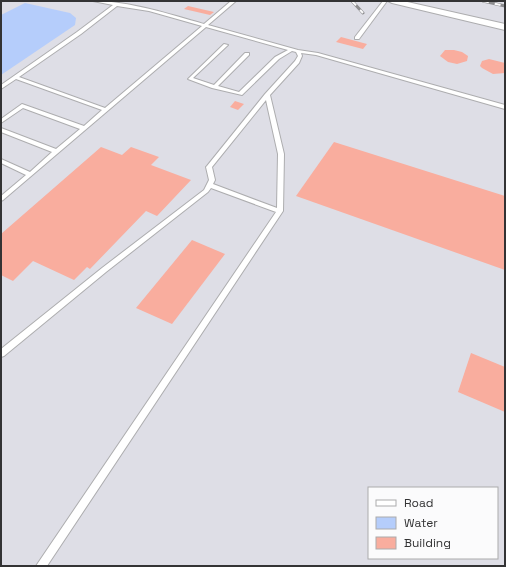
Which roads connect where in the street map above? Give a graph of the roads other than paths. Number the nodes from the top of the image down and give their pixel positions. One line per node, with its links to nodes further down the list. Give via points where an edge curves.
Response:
1 (95, 1): 5 (lane)
2 (234, 1): 6 (lane)
3 (385, 1): 8 (lane)
4 (392, 1): 7 (street)
5 (117, 4): 6 (lane); 13 (lane)
6 (207, 26): 10 (lane); 18 (lane)
7 (505, 27)
8 (357, 38)
9 (226, 45): 14 (lane, via 190,79)
10 (292, 49): 11 (lane); 14 (lane, via 277,58 240,94)
11 (298, 52): 16 (lane, via 300,56 297,62); 17 (lane, via 316,54)
12 (247, 54): 14 (lane)
13 (16, 77): 15 (lane); 18 (lane)
14 (214, 86)
15 (1, 87)
16 (267, 95): 25 (lane, via 209,167 212,180); 27 (lane, via 281,154)
17 (505, 107)
18 (106, 110): 20 (lane)
19 (1, 121): 20 (lane, via 22,106)
20 (84, 128): 22 (lane)
21 (1, 130): 22 (lane)
22 (57, 152): 24 (lane)
23 (1, 161): 24 (lane)
24 (30, 174): 26 (lane)
25 (210, 185): 27 (lane); 28 (lane, via 206,191)
26 (1, 198)
27 (280, 212): 29 (lane)
28 (1, 354)
29 (42, 566)

